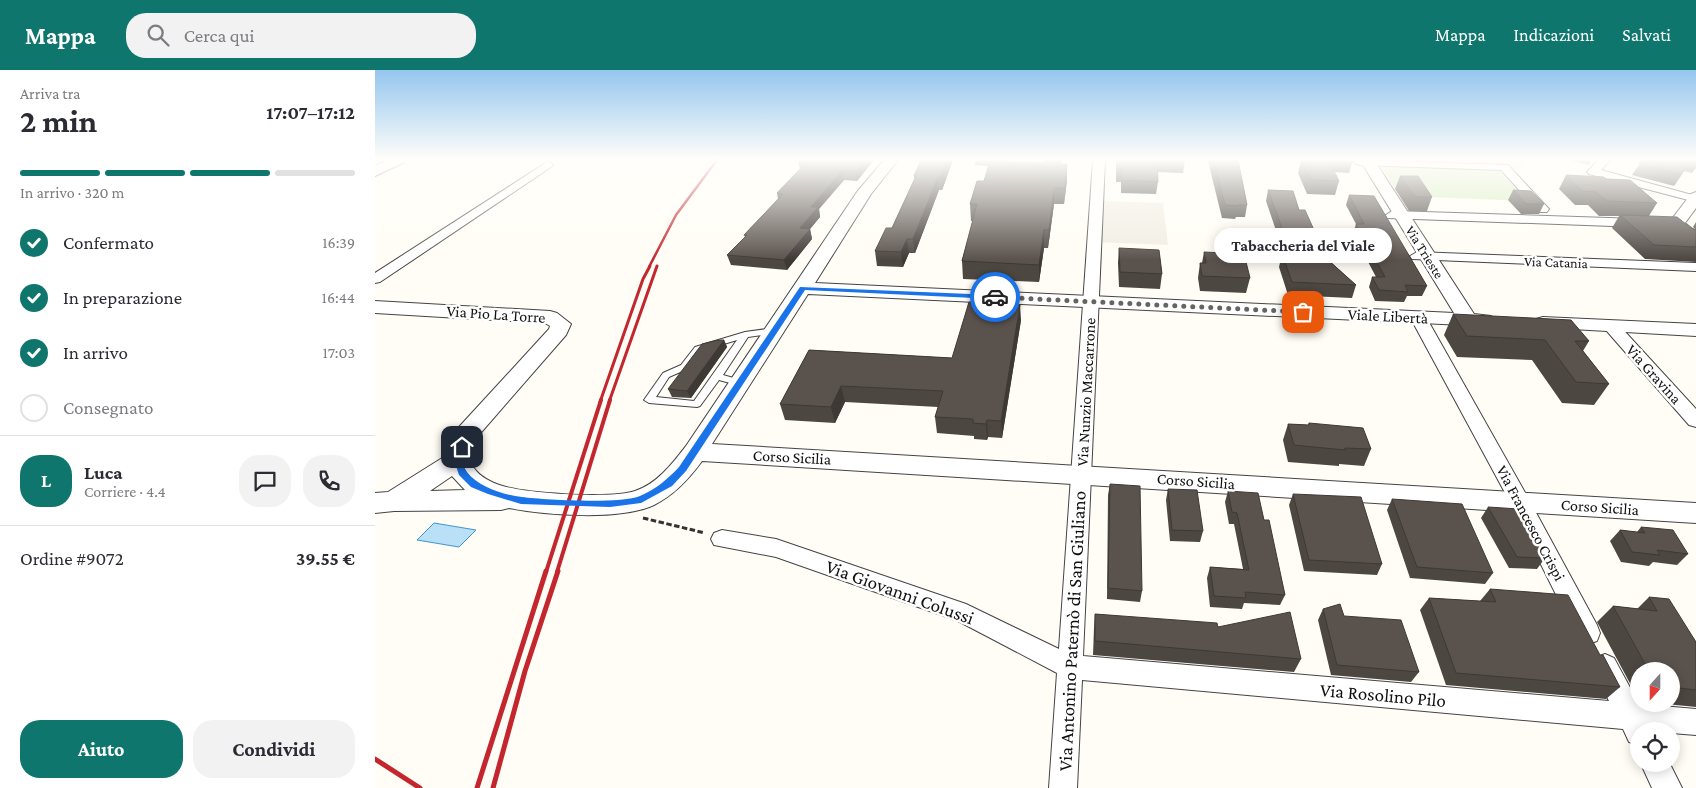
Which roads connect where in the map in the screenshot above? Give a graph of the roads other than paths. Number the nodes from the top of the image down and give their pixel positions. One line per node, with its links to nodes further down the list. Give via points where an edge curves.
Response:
1 (504, 194): 14 (street)
2 (864, 194): 15 (street)
3 (1097, 194): 16 (street, Via Nunzio Maccarrone)
4 (1383, 194): 8 (street, Via Trieste)
5 (1529, 194): 9 (street)
6 (1677, 194): 7 (street)
7 (1695, 198): 10 (street)
8 (1397, 215): 9 (street); 12 (street, Via Trieste)
9 (1555, 221): 10 (street)
10 (1667, 224): 11 (street)
11 (1696, 240)
12 (1422, 257): 13 (street, Via Catania); 19 (street, Via Trieste)
13 (1696, 267)
14 (375, 279)
15 (803, 288): 16 (street, Viale Libertà); 20 (street)
16 (1091, 302): 18 (street, Viale Libertà); 29 (street, Via Nunzio Maccarrone)
17 (375, 307): 28 (street, Via Pio La Torre, via 550,317 561,324 559,331 467,433)
18 (1418, 317): 19 (street, Viale Libertà); 32 (street, Via Francesco Crispi)
19 (1461, 319): 21 (street, Viale Libertà)
20 (780, 323): 23 (lane); 25 (street)
21 (1611, 326): 22 (street, Viale Libertà); 26 (street, Via Gravina)
22 (1696, 330)
23 (745, 336): 24 (lane); 24 (lane, via 698,349 684,367 666,375 649,400 697,404)
24 (717, 376): 25 (lane)
25 (741, 383): 27 (street)
26 (1696, 421)
27 (695, 452): 29 (street, Corso Sicilia); 30 (street, via 669,484 641,500 610,504)
28 (458, 460): 30 (street, via 462,473 475,485); 31 (street)
29 (1081, 474): 32 (street, Corso Sicilia); 35 (street, Via Antonino Paternò di San Giuliano)
30 (521, 500): 31 (street)
31 (384, 502)
32 (1521, 502): 33 (street, Corso Sicilia); 36 (street, Via Francesco Crispi)
33 (1696, 513)
34 (723, 539): 35 (street, Via Giovanni Colussi, via 784,550 966,614)
35 (1070, 667): 39 (street, Via Rosolino Pilo); 41 (street, Via Antonino Paternò di San Giuliano)
36 (1633, 722)
37 (1696, 722): 38 (street, Via Rosolino Pilo)
38 (1680, 723)
39 (1630, 724)
40 (1659, 772): 42 (street)
41 (1063, 788)
42 (1668, 788)

